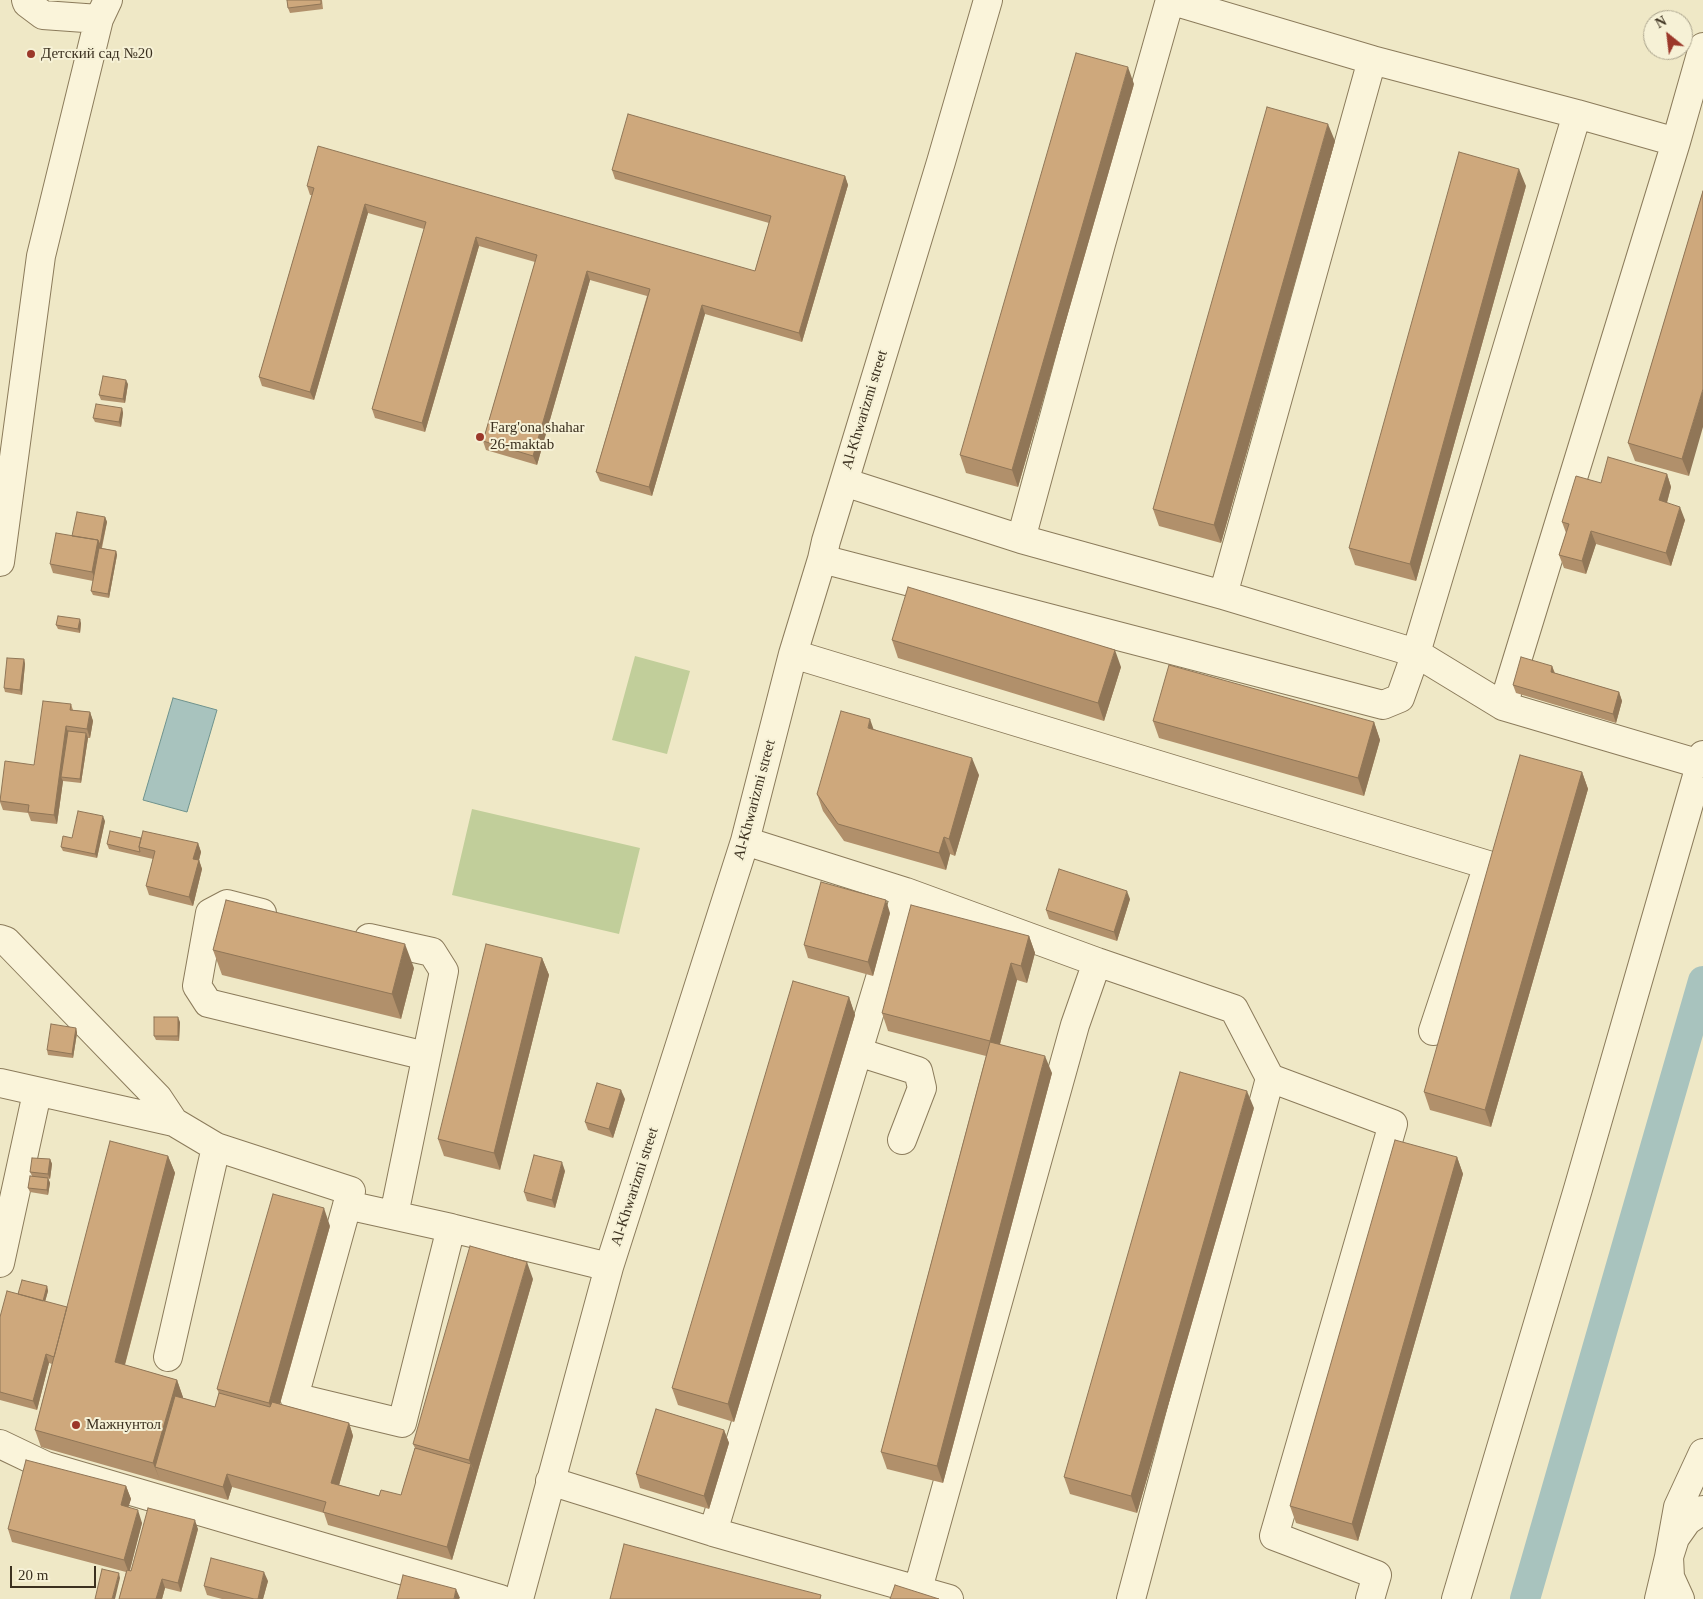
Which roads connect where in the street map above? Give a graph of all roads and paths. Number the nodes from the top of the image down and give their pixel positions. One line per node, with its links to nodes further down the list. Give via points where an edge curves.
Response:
1 (26, 0): 4 (street, via 43,15)
2 (988, 0): 9 (street, Al-Khwarizmi street)
3 (1170, 0): 6 (street); 10 (street)
4 (103, 10): 12 (street, via 41,256)
5 (1703, 47): 8 (street)
6 (1372, 60): 7 (street); 13 (street)
7 (1577, 114): 8 (street); 14 (street)
8 (1676, 142): 16 (street)
9 (844, 482): 10 (street); 11 (street, Al-Khwarizmi street)
10 (1021, 539): 13 (street)
11 (822, 559): 14 (street, via 1384,706 1400,698); 15 (street, Al-Khwarizmi street)
12 (0, 562)
13 (1223, 595): 14 (street)
14 (1416, 653): 16 (street)
15 (793, 654): 18 (street, Al-Khwarizmi street); 24 (street, via 1488,865)
16 (1504, 706): 17 (street)
17 (1702, 760): 51 (street)
18 (745, 841): 19 (street); 37 (street, Al-Khwarizmi street)
19 (906, 892): 23 (street); 25 (street)
20 (282, 917): 26 (street, via 226,904 210,913 197,986 208,1004)
21 (348, 933): 26 (street, via 432,952 444,971)
22 (0, 939): 30 (street, via 6,941 158,1098)
23 (1097, 962): 27 (street, via 1234,1009); 45 (street, via 1073,1034)
24 (1433, 1031)
25 (858, 1052): 31 (street, via 918,1071 922,1088); 43 (street)
26 (426, 1056): 34 (street)
27 (1270, 1078): 49 (street); 50 (street, via 1393,1124 1274,1536 1377,1575)
28 (0, 1083): 29 (street)
29 (37, 1092): 30 (street); 36 (street)
30 (174, 1122): 32 (street)
31 (902, 1140)
32 (216, 1147): 33 (street, via 351,1191); 38 (street)
33 (347, 1205): 34 (street); 35 (street, via 294,1397 402,1423)
34 (394, 1215): 35 (street)
35 (451, 1228): 37 (street)
36 (0, 1263)
37 (609, 1267): 41 (street, Al-Khwarizmi street)
38 (168, 1357)
39 (0, 1444): 46 (street, via 46,1466)
40 (1703, 1453): 44 (street, via 1678,1507)
41 (550, 1481): 43 (street); 47 (street, Al-Khwarizmi street)
42 (1703, 1510): 44 (street, via 1687,1521 1675,1538)
43 (713, 1532): 45 (street)
44 (1669, 1557): 52 (street); 53 (street, via 1670,1577)
45 (918, 1589): 48 (street)
46 (500, 1599)
47 (518, 1599)
48 (949, 1599)
49 (1131, 1599)
50 (1370, 1599)
51 (1456, 1599)
52 (1659, 1599)
53 (1680, 1599)

